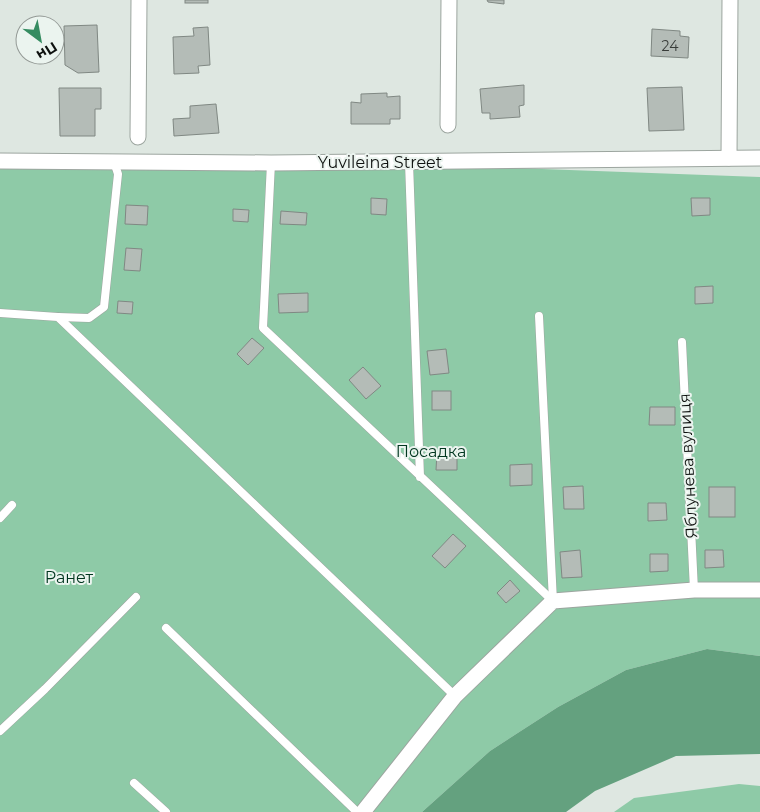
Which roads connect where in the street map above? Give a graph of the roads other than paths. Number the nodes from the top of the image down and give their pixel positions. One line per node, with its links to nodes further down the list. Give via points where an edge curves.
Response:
1 (139, 0): 5 (street)
2 (449, 0): 4 (street)
3 (730, 0): 6 (street)
4 (448, 125)
5 (138, 137)
6 (729, 158): 7 (street, Yuvileina Street); 10 (street, Yuvileina Street)
7 (760, 158)
8 (0, 161): 9 (street, Yuvileina Street)
9 (114, 162): 11 (street, Yuvileina Street); 13 (lane, via 118,174 104,307 89,318)
10 (409, 162): 11 (street, Yuvileina Street); 16 (lane)
11 (271, 163): 16 (lane, via 263,328)
12 (0, 312): 13 (lane)
13 (58, 316): 24 (lane)
14 (539, 316): 22 (lane)
15 (682, 342): 19 (lane, Яблунева вулиця)
16 (420, 477): 22 (lane)
17 (12, 505): 18 (lane)
18 (0, 518)
19 (694, 590): 20 (street); 22 (street)
20 (760, 590)
21 (136, 597): 25 (lane)
22 (553, 601): 24 (street)
23 (166, 628): 28 (lane)
24 (455, 696): 29 (street)
25 (0, 730)
26 (134, 783): 27 (lane)
27 (166, 812)
28 (356, 812)
29 (363, 812)

